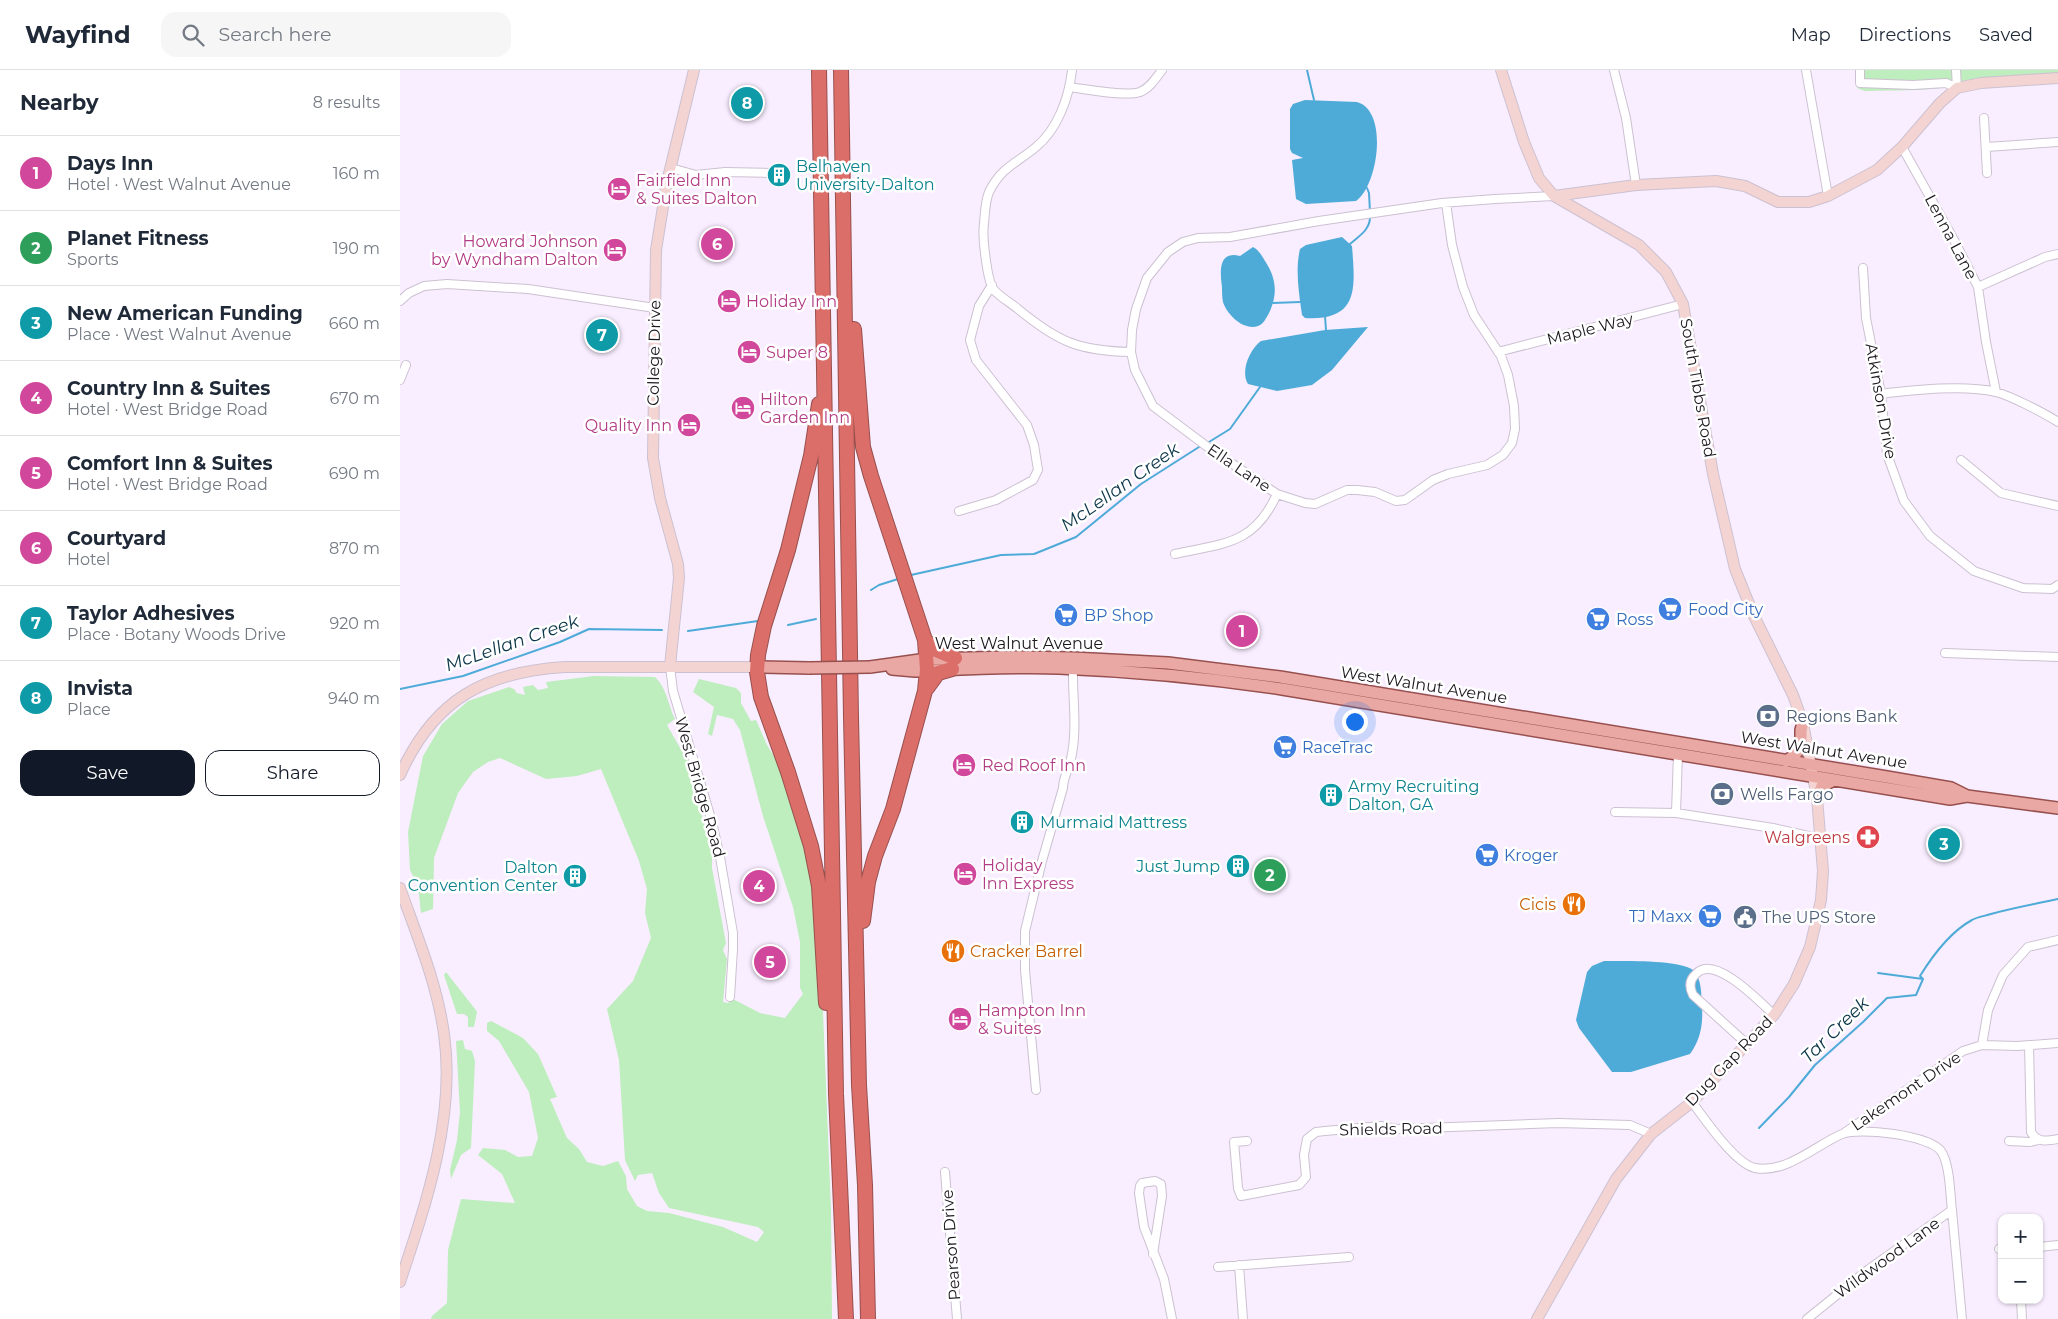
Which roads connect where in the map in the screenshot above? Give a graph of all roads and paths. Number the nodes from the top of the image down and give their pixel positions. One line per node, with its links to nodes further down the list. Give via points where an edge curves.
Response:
1 (694, 70): 18 (street, College Drive)
2 (820, 70): 37 (highway)
3 (841, 70): 25 (highway)
4 (1072, 70): 12 (street)
5 (1162, 70): 12 (street, via 1153,83 1139,92)
6 (1500, 70): 22 (street, South Tibbs Road, via 1539,178)
7 (1614, 70): 21 (street, via 1626,118)
8 (1806, 70): 23 (street)
9 (1860, 70): 13 (street, via 1860,83 1946,83)
10 (1956, 70): 13 (street)
11 (2058, 78): 13 (street, via 1981,83)
12 (1069, 87): 28 (street, via 1052,130 1036,147 1011,164 988,193 982,236)
13 (1957, 88): 16 (street)
14 (1984, 118): 17 (street)
15 (2058, 142): 17 (street)
16 (1902, 147): 23 (street, via 1877,170); 29 (street, Lenna Lane)
17 (1987, 148): 20 (street)
18 (670, 168): 19 (street, via 696,175); 32 (street, College Drive, via 658,237)
19 (772, 173)
20 (1988, 173)
21 (1636, 185): 22 (street); 23 (street, via 1716,181 1745,186 1778,202 1790,203)
22 (1554, 196): 24 (street, Ella Lane); 31 (street, South Tibbs Road, via 1639,245 1666,272)
23 (1828, 196)
24 (1446, 203): 33 (street, Ella Lane, via 1230,238 1198,238 1183,242 1168,252 1147,278 1136,308); 34 (street, Ella Lane, via 1463,287 1474,315)
25 (843, 231): 47 (highway, via 850,272 863,447); 71 (highway)
26 (2058, 254): 29 (street, via 2044,257)
27 (1863, 268): 39 (street, Atkinson Drive, via 1866,318)
28 (992, 285): 33 (street, via 1042,329 1072,344 1101,352); 44 (street, via 979,306 970,340 976,360 1027,425 1038,470 1033,480 996,500)
29 (1978, 287): 38 (street, Lenna Lane)
30 (400, 302): 32 (street, via 424,286 447,284 528,289)
31 (1683, 304): 34 (street, Maple Way); 57 (street, South Tibbs Road, via 1713,472 1735,569)
32 (655, 308): 53 (street, College Drive, via 653,458 679,578)
33 (1131, 352): 42 (street, Ella Lane, via 1135,370 1153,406)
34 (1498, 352): 42 (street, Ella Lane, via 1508,375 1514,406 1515,429 1512,443 1504,455 1487,465 1434,480 1405,500 1396,501 1375,492 1347,490 1315,504)
35 (406, 365): 36 (street)
36 (400, 380)
37 (825, 380): 54 (highway, via 811,456 788,550 764,626); 79 (highway)
38 (1996, 392): 39 (street, via 1910,390); 40 (street)
39 (1881, 394): 46 (street, Atkinson Drive, via 1887,454 1904,501 1930,536 1974,571 2023,588)
40 (2058, 422)
41 (1961, 460): 43 (street, via 2001,493)
42 (1277, 494): 45 (street, via 1268,514 1248,533 1220,545)
43 (2058, 506)
44 (960, 511)
45 (1175, 554)
46 (2056, 589)
47 (925, 640): 50 (highway); 52 (highway)
48 (1945, 654): 49 (street)
49 (2058, 657)
50 (954, 664): 51 (main road, West Walnut Avenue); 52 (main road, West Walnut Avenue); 56 (highway, via 938,672)
51 (1073, 664): 55 (main road, West Walnut Avenue, via 1168,663); 78 (street, via 1076,707 1072,758 1063,781 1025,931 1025,970)
52 (927, 665): 54 (main road, West Walnut Avenue, bridge); 56 (highway)
53 (670, 666): 54 (street); 61 (street, via 544,668 503,676 461,697 435,720 415,746); 72 (street, West Bridge Road, via 673,691 720,857 734,949)
54 (757, 667): 79 (highway, via 762,698 812,846 819,886 826,1010)
55 (1253, 679): 58 (main road, West Walnut Avenue); 59 (main road, West Walnut Avenue)
56 (926, 691): 71 (highway, via 893,809 875,856)
57 (1803, 723): 59 (main road, via 1801,746); 60 (street, South Tibbs Road)
58 (1678, 754): 60 (main road, West Walnut Avenue); 67 (street)
59 (1786, 761): 60 (main road, West Walnut Avenue)
60 (1812, 770): 62 (main road, West Walnut Avenue); 63 (main road, West Walnut Avenue, via 1951,788); 64 (street, Dug Gap Road)
61 (400, 775)
62 (1834, 780): 63 (main road, West Walnut Avenue, via 1950,799); 64 (main road, via 1822,786)
63 (1967, 796): 65 (main road, West Walnut Avenue)
64 (1817, 798): 68 (street, Dug Gap Road)
65 (2058, 808)
66 (1615, 812): 67 (street)
67 (1676, 813): 68 (street)
68 (1822, 839): 73 (street, Dug Gap Road, via 1821,900 1810,947 1794,984)
69 (400, 888): 95 (street, via 434,986 444,1034 447,1074 444,1122 437,1155)
70 (2058, 940): 76 (street, via 2028,947 2003,975 1988,1010)
71 (856, 953): 98 (highway)
72 (730, 997)
73 (1774, 1014): 75 (street, Dug Gap Road); 75 (street, via 1722,972 1703,969 1697,972 1691,981 1693,995)
74 (2058, 1043): 77 (street, Lakemont Drive)
75 (1747, 1044): 80 (street, Dug Gap Road)
76 (1982, 1045): 77 (street, Lakemont Drive); 81 (street, Lakemont Drive, via 1963,1051)
77 (2029, 1045): 85 (street, via 2032,1132)
78 (1036, 1090)
79 (836, 1094): 97 (highway)
80 (1692, 1102): 81 (street, Wildwood Lane, via 1719,1138 1743,1162 1754,1168 1770,1168 1802,1157); 82 (street, Dug Gap Road)
81 (1844, 1133): 88 (street, Wildwood Lane, via 1886,1131 1928,1142 1940,1150 1947,1166)
82 (1651, 1134): 84 (street, Shields Road, via 1630,1125 1558,1123 1397,1129 1381,1126 1316,1132 1307,1139 1304,1155 1306,1177 1299,1185 1241,1196 1234,1142); 102 (street, Dug Gap Road, via 1616,1179)
83 (2058, 1139): 85 (street)
84 (1247, 1140)
85 (2038, 1140): 86 (street)
86 (2009, 1142)
87 (945, 1172): 99 (street, Pearson Drive)
88 (1952, 1210): 103 (street, Wildwood Lane); 104 (street)
89 (2058, 1245): 90 (street)
90 (2043, 1247)
91 (1154, 1254): 91 (street, via 1144,1227 1139,1193 1142,1183 1155,1180 1161,1184 1162,1196); 100 (street, via 1164,1279)
92 (1349, 1257): 93 (street)
93 (1238, 1265): 94 (street); 101 (street)
94 (1218, 1266)
95 (400, 1282)
96 (2021, 1304): 105 (street)
97 (846, 1319)
98 (868, 1319)
99 (956, 1319)
100 (1172, 1319)
101 (1243, 1319)
102 (1537, 1319)
103 (1807, 1319)
104 (1962, 1319)
105 (2022, 1319)

